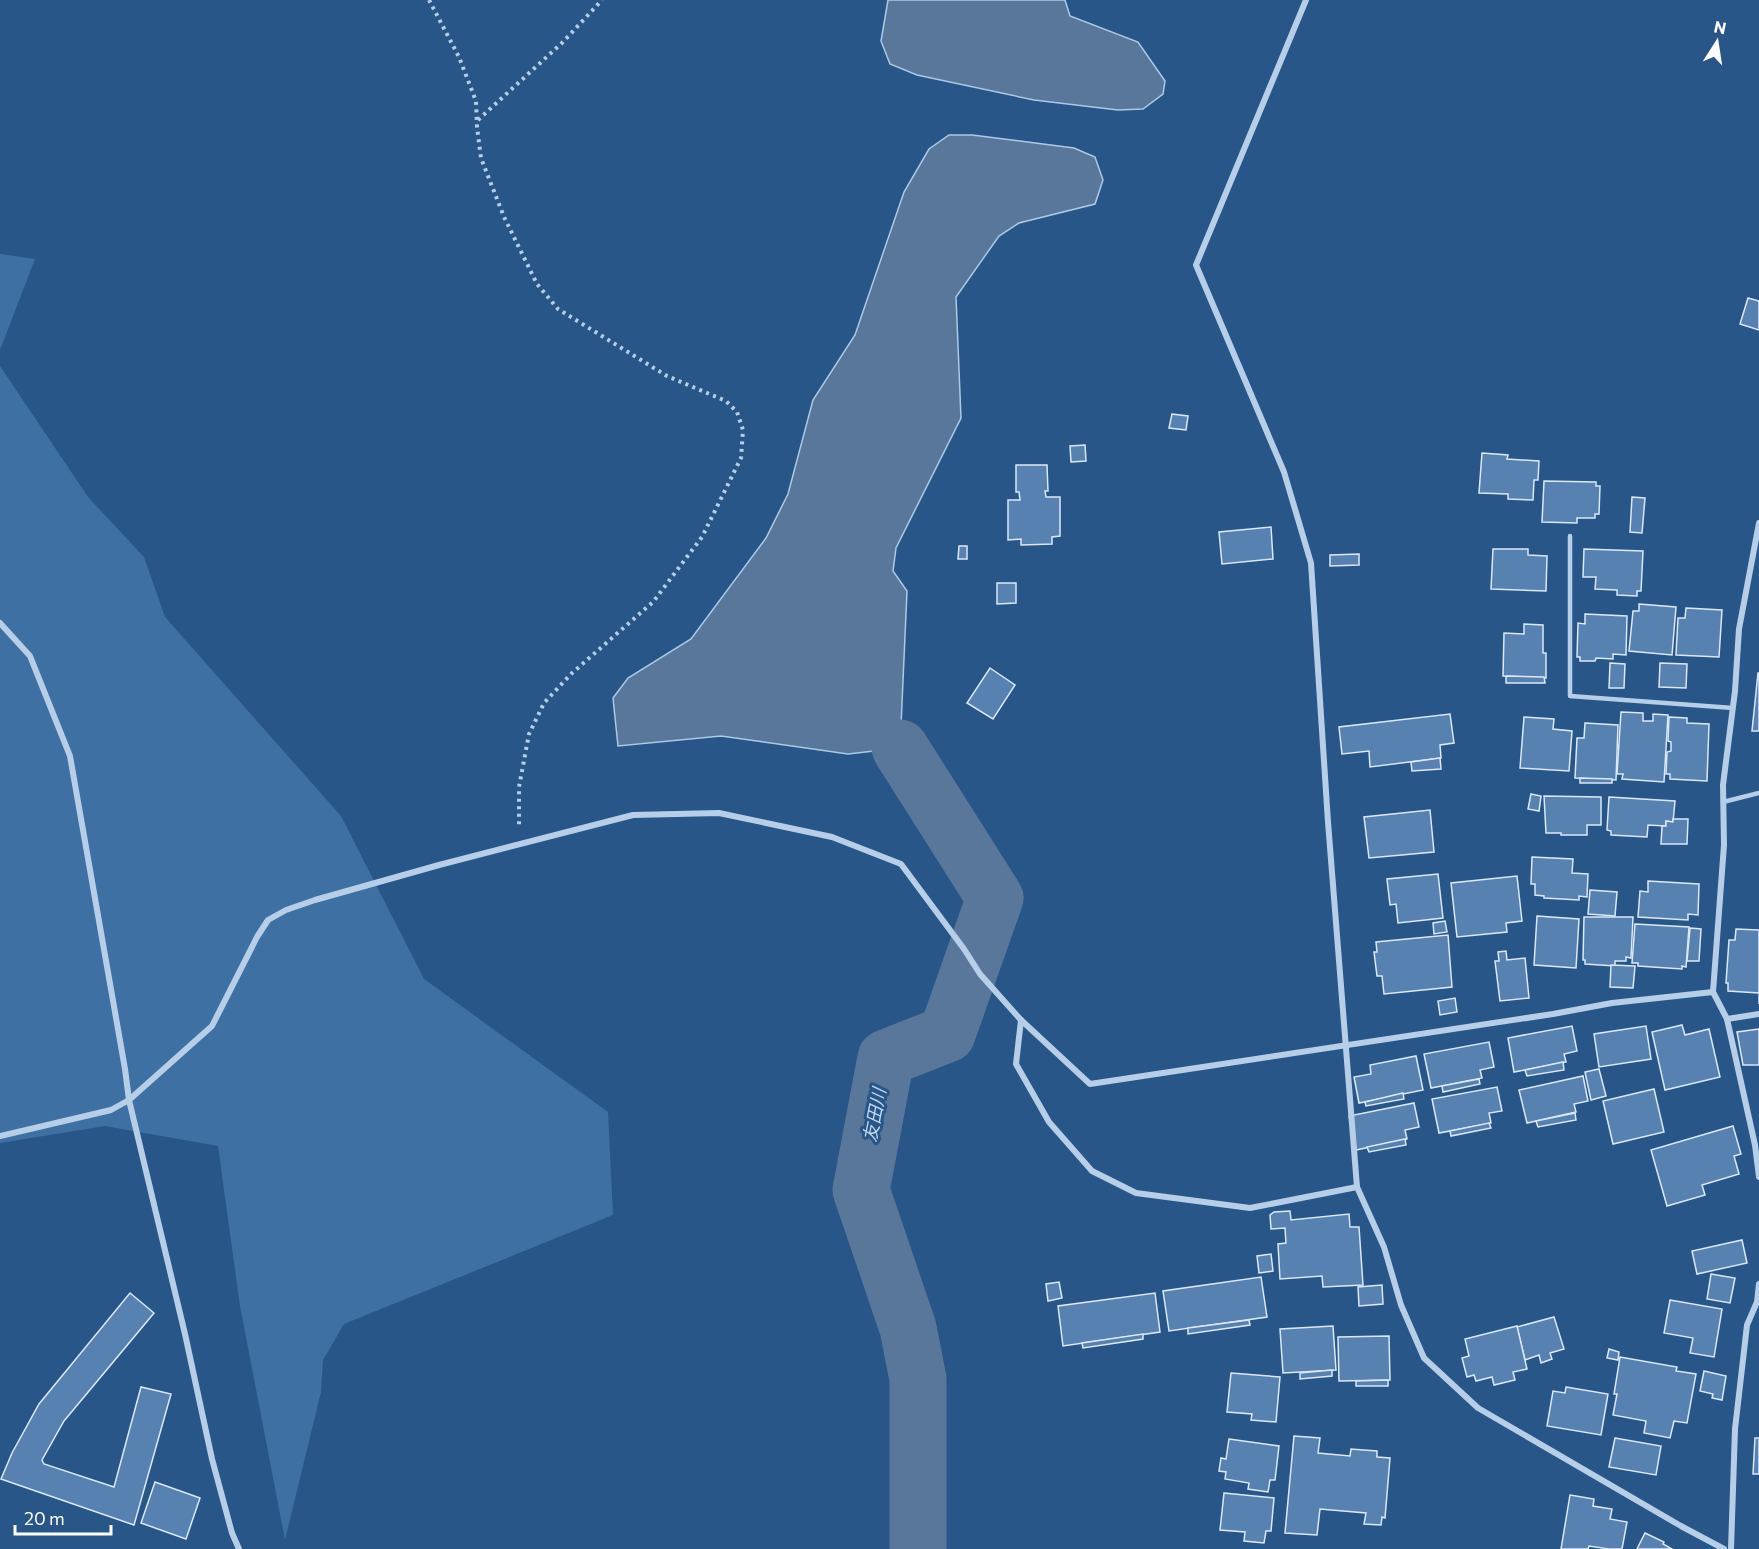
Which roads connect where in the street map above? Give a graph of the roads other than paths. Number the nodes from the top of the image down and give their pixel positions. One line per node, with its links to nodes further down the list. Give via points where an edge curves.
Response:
1 (1306, 0): 12 (street, via 1196,265 1284,472 1311,563)
2 (1759, 523): 5 (street, via 1739,629)
3 (1570, 536): 5 (lane, via 1570,696)
4 (0, 623): 13 (street, via 30,656 70,756)
5 (1733, 708): 7 (street)
6 (1759, 793): 7 (lane)
7 (1723, 802): 8 (street, via 1724,845)
8 (1713, 992): 10 (street); 12 (street, via 1612,1003)
9 (1759, 1014): 10 (street)
10 (1727, 1018): 15 (street)
11 (1021, 1020): 12 (street, via 1090,1084); 13 (street, via 980,974 901,864 832,837 719,813 633,816 315,900 268,920 212,1026); 16 (street, via 1016,1064 1049,1122 1092,1171 1127,1189 1250,1208)
12 (1347, 1045): 16 (street)
13 (129, 1100): 14 (street, via 111,1110); 18 (street, via 212,1459)
14 (0, 1136)
15 (1759, 1177)
16 (1357, 1187): 19 (street, via 1384,1247 1401,1305 1424,1358 1478,1408)
17 (1759, 1284): 20 (street, via 1757,1302 1747,1325 1735,1429)
18 (238, 1549)
19 (1724, 1549)
20 (1731, 1549)

